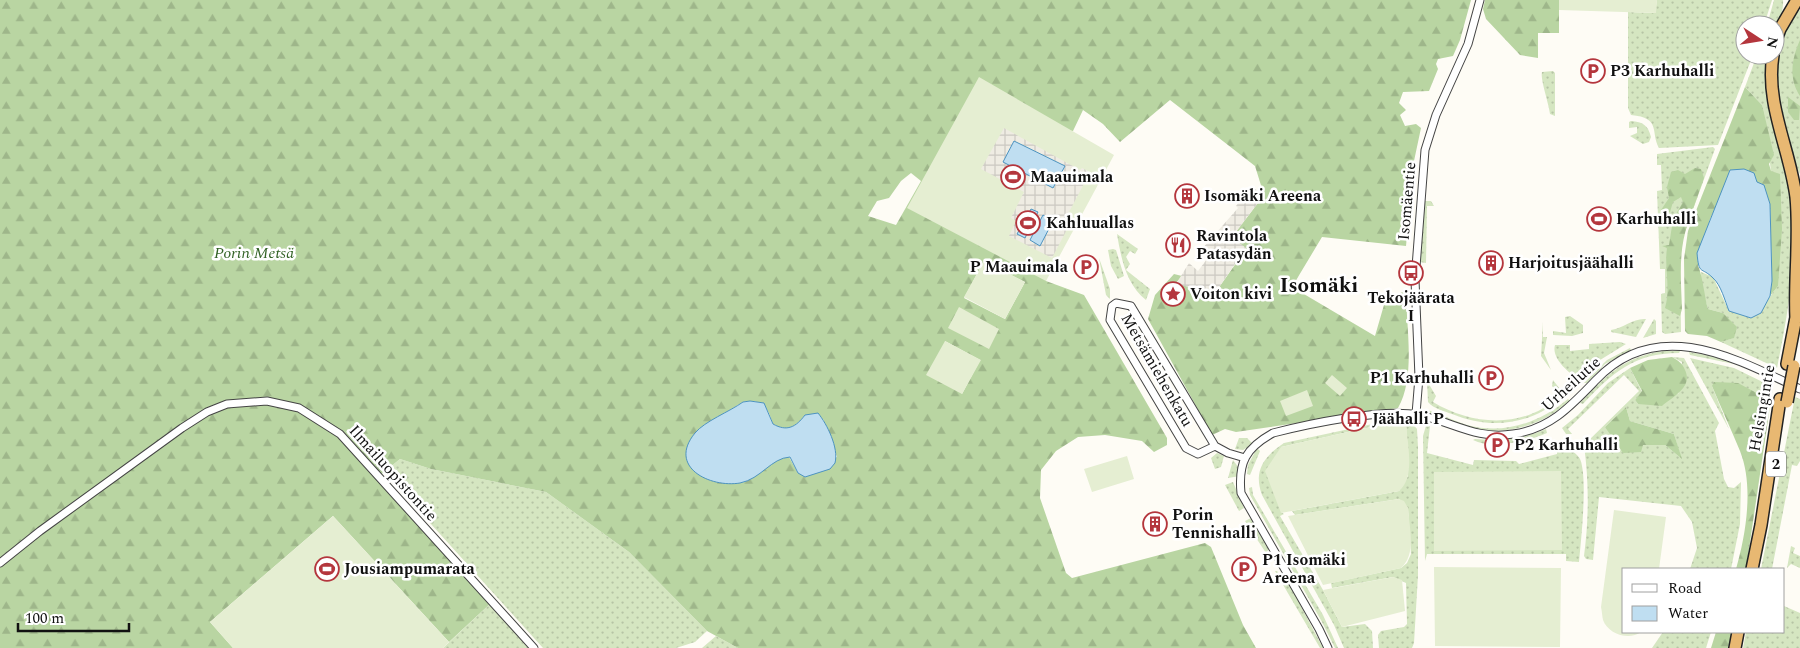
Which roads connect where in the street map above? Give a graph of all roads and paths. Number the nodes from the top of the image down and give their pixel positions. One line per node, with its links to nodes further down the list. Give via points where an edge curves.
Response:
1 (1480, 0): 10 (street, Isomäentie, via 1468,44 1424,150 1415,280 1419,377)
2 (1797, 0): 3 (highway)
3 (1785, 19)
4 (1773, 65): 6 (highway, via 1773,107 1792,172 1798,221)
5 (1800, 298): 6 (highway, Helsingintie / 2)
6 (1796, 320): 8 (highway, Helsingintie / 2)
7 (1800, 334): 8 (highway, Helsingintie / 2)
8 (1790, 365): 14 (highway, Helsingintie / 2, bridge, via 1768,506)
9 (1800, 389): 10 (street, Urheilutie, via 1720,353 1661,346 1642,350 1619,361 1600,375 1570,408 1552,422 1531,431 1492,436 1472,433)
10 (1416, 414): 12 (street, Urheilutie, via 1382,414 1272,433 1256,443)
11 (1215, 446): 11 (street, Metsämiehenkatu, via 1131,306 1116,303 1112,306 1110,320 1186,448 1198,454); 12 (street)
12 (1246, 458): 17 (street, via 1240,479 1241,493)
13 (0, 563): 16 (street, Ilmailuopistontie, via 206,412 227,404 267,401 298,408 340,434)
14 (1752, 568)
15 (1738, 633): 18 (highway)
16 (534, 648)
17 (1328, 648)
18 (1735, 648)

